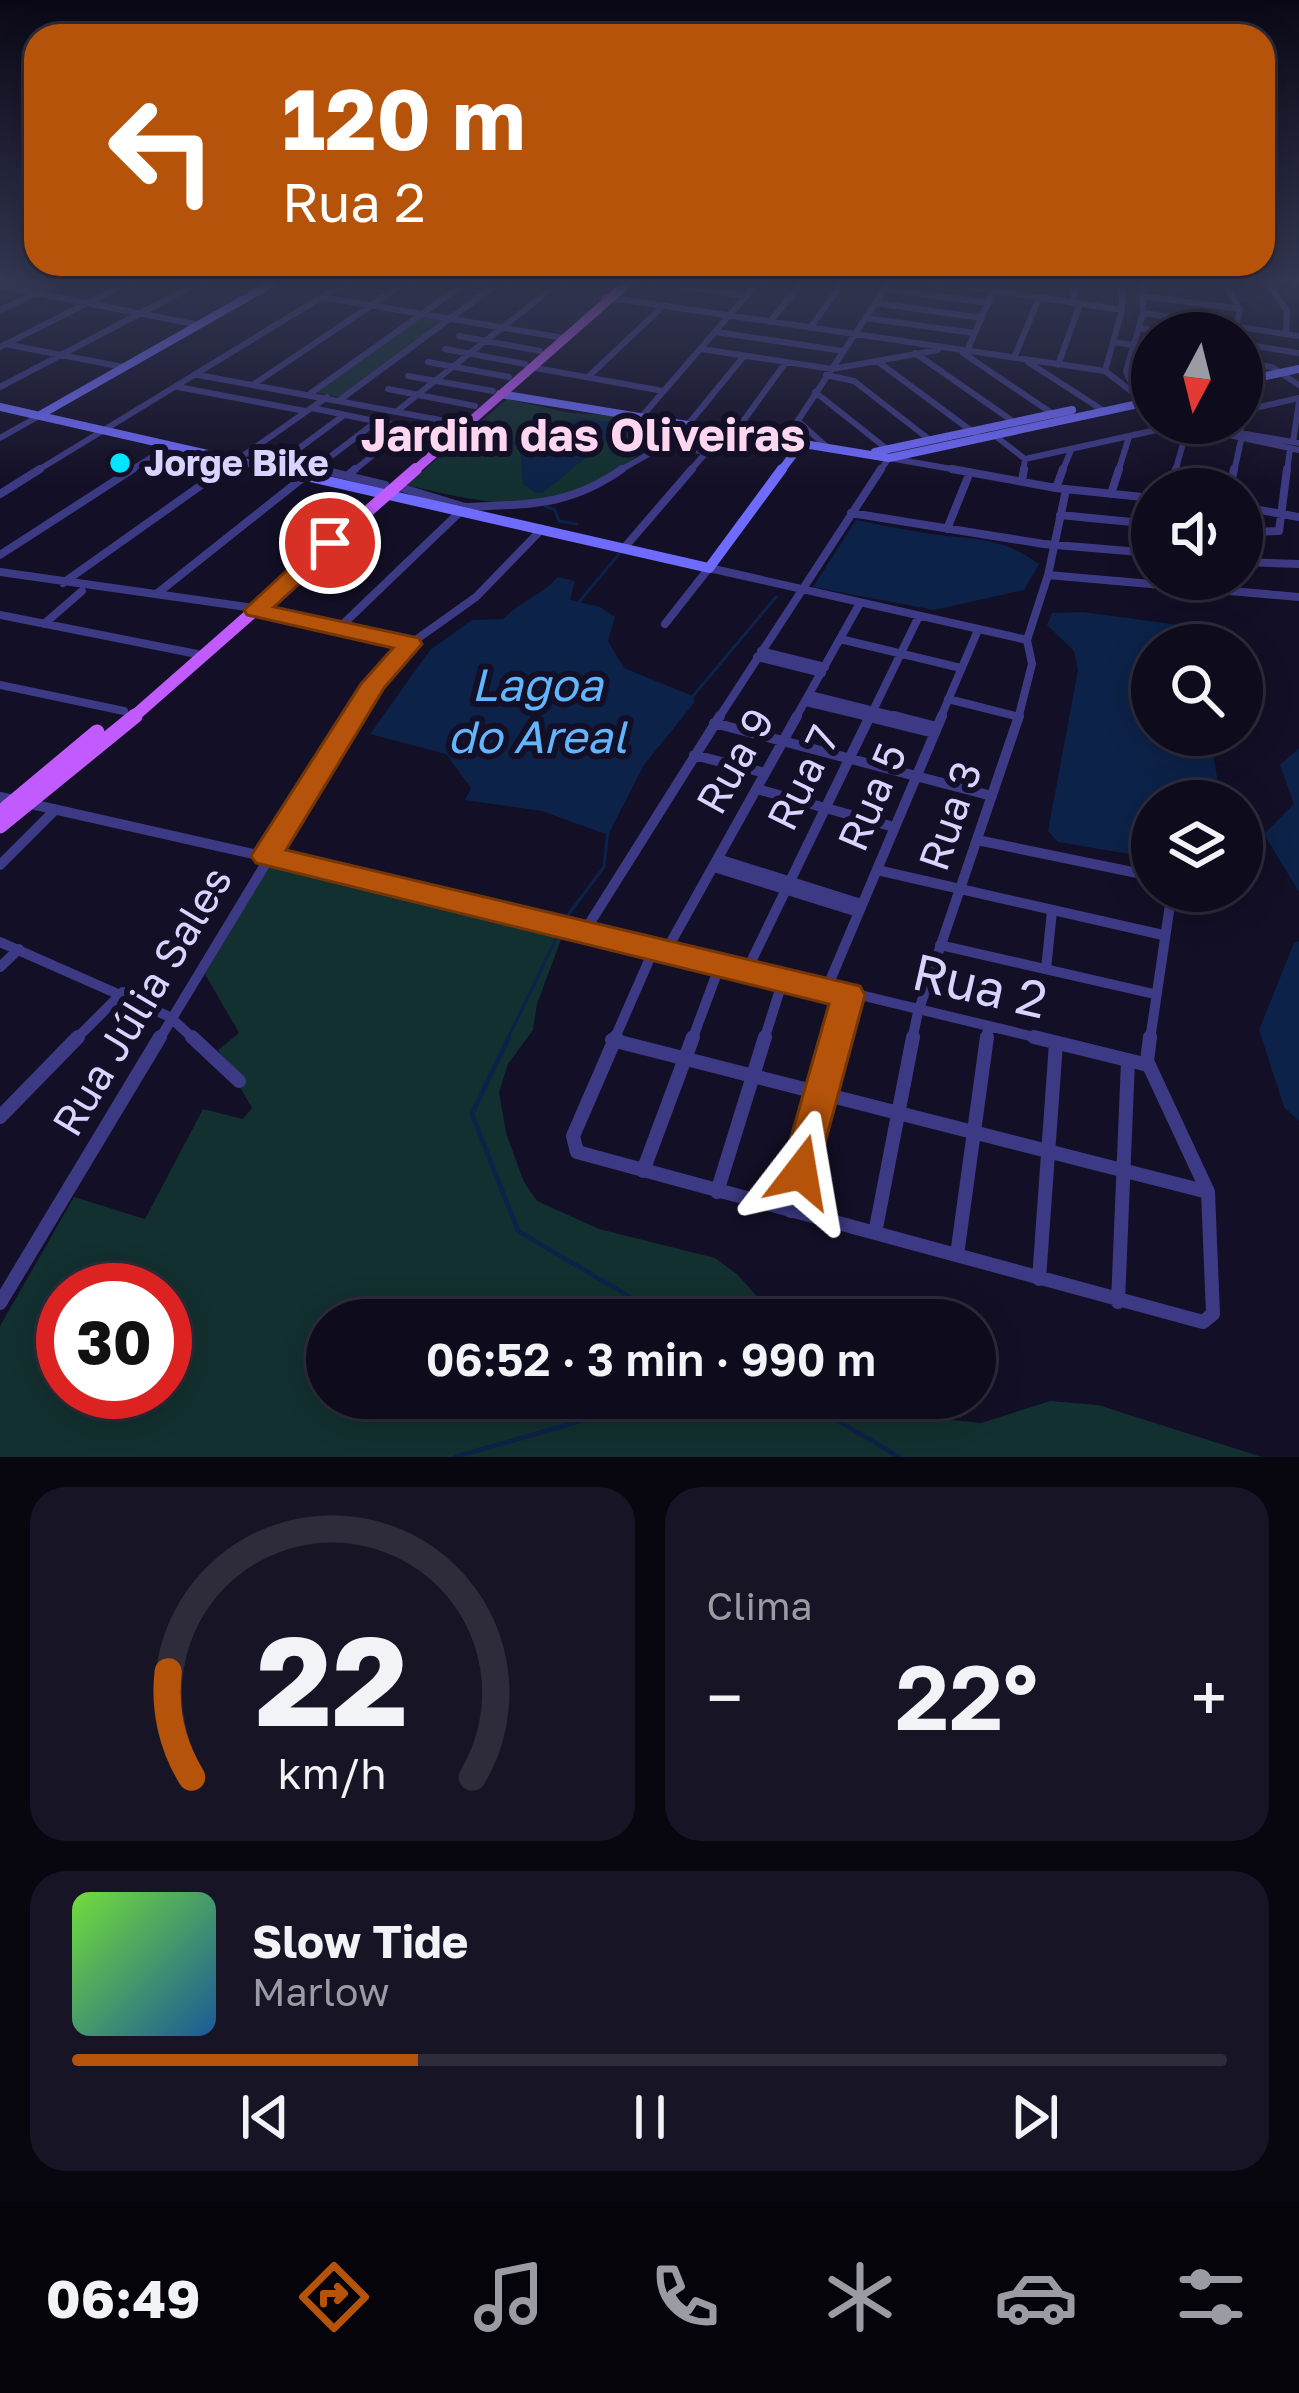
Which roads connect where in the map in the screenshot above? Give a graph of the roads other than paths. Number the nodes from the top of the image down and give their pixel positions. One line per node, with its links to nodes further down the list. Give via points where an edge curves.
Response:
1 (24, 349): 28 (street)
2 (75, 349): 28 (street)
3 (157, 349): 40 (street)
4 (238, 349): 45 (street)
5 (307, 349): 51 (street)
6 (373, 349): 60 (street)
7 (409, 349): 63 (street)
8 (445, 349): 27 (street)
9 (475, 349): 27 (street)
10 (529, 349): 23 (street)
11 (543, 349): 23 (main road)
12 (547, 349): 37 (main road)
13 (618, 349): 48 (street)
14 (700, 349): 29 (street); 57 (street)
15 (830, 349): 24 (street)
16 (940, 349): 26 (street)
17 (952, 349): 25 (street)
18 (1018, 349): 30 (street)
19 (1063, 349): 36 (street)
20 (1112, 349): 42 (street)
21 (1130, 349): 49 (street)
22 (1263, 350): 33 (street)
23 (540, 351): 37 (main road)
24 (843, 351): 43 (street)
25 (963, 351): 30 (street); 72 (street)
26 (915, 353): 32 (street); 78 (street)
27 (469, 354): 37 (street); 38 (street)
28 (62, 356): 40 (street); 53 (street)
29 (744, 356): 35 (street); 79 (street)
30 (1014, 358): 31 (street)
31 (1024, 360): 36 (street); 69 (street)
32 (877, 361): 43 (street); 84 (street)
33 (1299, 361): 41 (street)
34 (428, 362): 38 (street)
35 (786, 362): 43 (street); 83 (street)
36 (1058, 365): 42 (street)
37 (528, 366): 47 (main road); 48 (street); 59 (main road)
38 (452, 367): 47 (street); 50 (street)
39 (1263, 367): 41 (street)
40 (123, 368): 75 (street)
41 (1275, 370): 44 (street); 52 (street)
42 (1105, 371): 55 (street)
43 (829, 372): 58 (street); 91 (street, via 854,381)
44 (1263, 373)
45 (198, 374): 51 (street); 54 (street)
46 (408, 376): 50 (street)
47 (509, 377): 59 (main road)
48 (588, 377): 57 (street)
49 (1131, 380)
50 (434, 381): 59 (street); 61 (street)
51 (254, 384): 60 (street)
52 (1299, 385)
53 (0, 387)
54 (178, 387): 70 (street); 81 (street)
55 (1131, 388)
56 (388, 389): 61 (street)
57 (663, 391): 74 (street)
58 (815, 392): 76 (street); 99 (street)
59 (496, 393): 67 (main road); 74 (street); 82 (main road)
60 (309, 394): 62 (street)
61 (417, 395): 67 (street); 71 (street)
62 (327, 397): 63 (street); 70 (street)
63 (341, 399): 71 (street)
64 (1299, 400): 68 (street); 94 (street)
65 (1131, 401): 69 (street)
66 (0, 406): 75 (street)
67 (476, 406): 82 (main road)
68 (1263, 407)
69 (1099, 408): 72 (street); 85 (street)
70 (308, 410): 73 (street); 98 (street)
71 (397, 411): 82 (street)
72 (1053, 413): 78 (street)
73 (344, 415): 77 (street); 102 (street)
74 (643, 415): 79 (street)
75 (39, 416): 81 (street); 88 (street)
76 (798, 421): 89 (street); 95 (street)
77 (376, 422): 80 (street); 103 (street)
78 (1014, 422): 84 (street)
79 (691, 423): 83 (street); 92 (street)
80 (407, 428): 82 (street); 105 (street)
81 (105, 430): 93 (street); 108 (street)
82 (453, 430): 109 (main road)
83 (731, 430): 89 (street); 97 (street)
84 (977, 434): 85 (street); 91 (street)
85 (994, 435): 100 (street)
86 (1129, 436): 96 (street); 112 (street)
87 (1263, 436): 94 (street)
88 (0, 438)
89 (784, 440): 90 (street)
90 (802, 443): 95 (street); 130 (street)
91 (928, 443): 99 (street)
92 (663, 444): 97 (street); 114 (street, via 587,493)
93 (170, 445): 101 (street); 127 (street)
94 (1295, 445): 117 (street)
95 (827, 447): 99 (street)
96 (1071, 450): 100 (street); 110 (street, Rua 3)
97 (706, 452): 125 (street)
98 (247, 453): 101 (street); 102 (street)
99 (888, 454): 104 (street); 116 (street)
100 (1025, 459): 106 (street)
101 (236, 461): 103 (street); 133 (street)
102 (282, 461): 103 (street)
103 (310, 472): 105 (street); 109 (street); 137 (street)
104 (970, 472): 106 (street); 122 (street)
105 (347, 476): 109 (street)
106 (1022, 481): 110 (street)
107 (0, 483): 108 (street)
108 (13, 486): 111 (street)
109 (385, 489): 114 (street); 141 (main road)
110 (1061, 489): 112 (street); 118 (street, Rua 3)
111 (0, 494)
112 (1111, 494): 113 (street)
113 (1131, 496)
114 (464, 510): 121 (street); 146 (street)
115 (1263, 511): 117 (street)
116 (851, 513): 122 (street); 135 (street)
117 (1282, 514): 119 (street); 123 (street, via 1277,533)
118 (1060, 515): 120 (street); 124 (street, Rua 3)
119 (1299, 517)
120 (1131, 522)
121 (542, 529): 125 (street); 150 (street, Rua Júlia Sales, via 467,605)
122 (947, 529): 124 (street)
123 (1263, 533)
124 (1055, 544): 126 (street); 132 (street, Rua 3)
125 (624, 548): 130 (street)
126 (1131, 551)
127 (0, 555)
128 (1263, 563): 129 (street)
129 (1299, 564)
130 (709, 568): 135 (street); 145 (street)
131 (0, 572): 133 (street)
132 (1048, 575): 134 (street); 148 (street, Rua 3)
133 (63, 583): 137 (street)
134 (1131, 583)
135 (800, 589): 140 (street); 152 (street)
136 (82, 591): 144 (street)
137 (158, 592): 141 (street)
138 (1263, 595): 139 (street)
139 (1299, 597)
140 (860, 603): 143 (street); 149 (street, Rua 9)
141 (251, 609): 146 (street); 151 (main road); 171 (main road, via 198,665)
142 (0, 615): 144 (street)
143 (919, 616): 147 (street); 153 (street, Rua 7)
144 (44, 624): 151 (street)
145 (665, 624)
146 (339, 628): 150 (street)
147 (978, 629): 148 (street); 155 (street, Rua 5)
148 (1027, 640): 161 (street, Rua 3, via 1032,664)
149 (839, 642): 153 (street); 154 (street, Rua 9)
150 (410, 644): 178 (street, Rua Júlia Sales, via 374,684)
151 (196, 654): 159 (main road)
152 (759, 654): 154 (street); 162 (street)
153 (900, 657): 155 (street); 160 (street, Rua 7)
154 (823, 670): 157 (street, Rua 9)
155 (960, 671): 158 (street, Rua 5)
156 (0, 685): 159 (street)
157 (808, 699): 160 (street); 164 (street, Rua 9)
158 (948, 699): 161 (street); 163 (street, Rua 5)
159 (124, 711): 171 (main road)
160 (870, 714): 163 (street); 166 (street, Rua 7)
161 (1019, 716): 170 (street, Rua 3)
162 (715, 723): 164 (street); 165 (street)
163 (935, 730): 168 (street, Rua 5)
164 (783, 742): 166 (street); 167 (street, Rua 9)
165 (694, 754): 167 (street); 188 (street)
166 (850, 759): 168 (street); 172 (street, Rua 7)
167 (766, 773): 169 (street, Rua 9)
168 (916, 777): 170 (street); 176 (street, Rua 5)
169 (757, 789): 172 (street); 179 (street, Rua 9)
170 (992, 796): 177 (street, Rua 3)
171 (15, 800): 173 (street, Rua 2); 174 (main road); 175 (main road)
172 (826, 808): 176 (street); 183 (street, Rua 7)
173 (56, 809): 178 (street, Rua 2); 180 (street)
174 (0, 813)
175 (0, 826)
176 (894, 827): 181 (street, Rua 5)
177 (977, 840): 182 (street); 184 (street, Rua 3)
178 (267, 856): 188 (street, Rua 2); 204 (street, Rua Júlia Sales)
179 (716, 864): 183 (street); 193 (street, Rua 9)
180 (0, 866)
181 (878, 870): 184 (street); 185 (street, Rua 5)
182 (1131, 872)
183 (786, 886): 185 (street); 197 (street, Rua 7)
184 (960, 890): 186 (street); 191 (street, Rua 3)
185 (860, 908): 199 (street, Rua 5)
186 (1052, 910): 189 (street); 196 (street)
187 (1168, 912): 189 (street)
188 (586, 929): 193 (street, Rua 2)
189 (1163, 935): 201 (street)
190 (0, 942): 192 (street)
191 (940, 945): 196 (street); 203 (street, Rua 3)
192 (19, 949): 195 (street); 200 (street)
193 (660, 950): 194 (street, Rua 2); 206 (street, Rua 9)
194 (720, 964): 197 (street, Rua 2); 208 (street)
195 (0, 967)
196 (1046, 969): 201 (street)
197 (747, 970): 198 (street, Rua 2)
198 (783, 980): 199 (street, Rua 2); 211 (street)
199 (826, 990): 202 (street, Rua 2)
200 (123, 992): 204 (street); 215 (street)
201 (1154, 994): 210 (street)
202 (848, 995): 203 (street, Rua 2); 213 (street)
203 (918, 1012): 205 (street, Rua 2); 214 (street, Rua 3)
204 (170, 1016): 212 (street); 226 (street, Rua Júlia Sales)
205 (988, 1028): 207 (street, Rua 2); 216 (street)
206 (612, 1040): 208 (street); 218 (street, Rua 9, via 574,1148)
207 (1056, 1043): 209 (street, Rua 2); 217 (street)
208 (684, 1059): 211 (street); 218 (street)
209 (1128, 1061): 210 (street, Rua 2); 219 (street)
210 (1148, 1065): 221 (street)
211 (750, 1075): 213 (street); 220 (street)
212 (238, 1082)
213 (820, 1093): 214 (street); 222 (street)
214 (895, 1113): 216 (street); 223 (street, Rua 3)
215 (0, 1117)
216 (976, 1135): 217 (street); 224 (street)
217 (1051, 1154): 219 (street); 225 (street)
218 (643, 1172): 220 (street)
219 (1125, 1173): 221 (street); 227 (street)
220 (717, 1192): 222 (street)
221 (1208, 1192): 227 (street, via 1213,1314 1192,1321)
222 (791, 1211): 223 (street)
223 (875, 1233): 224 (street)
224 (957, 1255): 225 (street)
225 (1039, 1279): 227 (street)
226 (0, 1302)
227 (1118, 1302)

